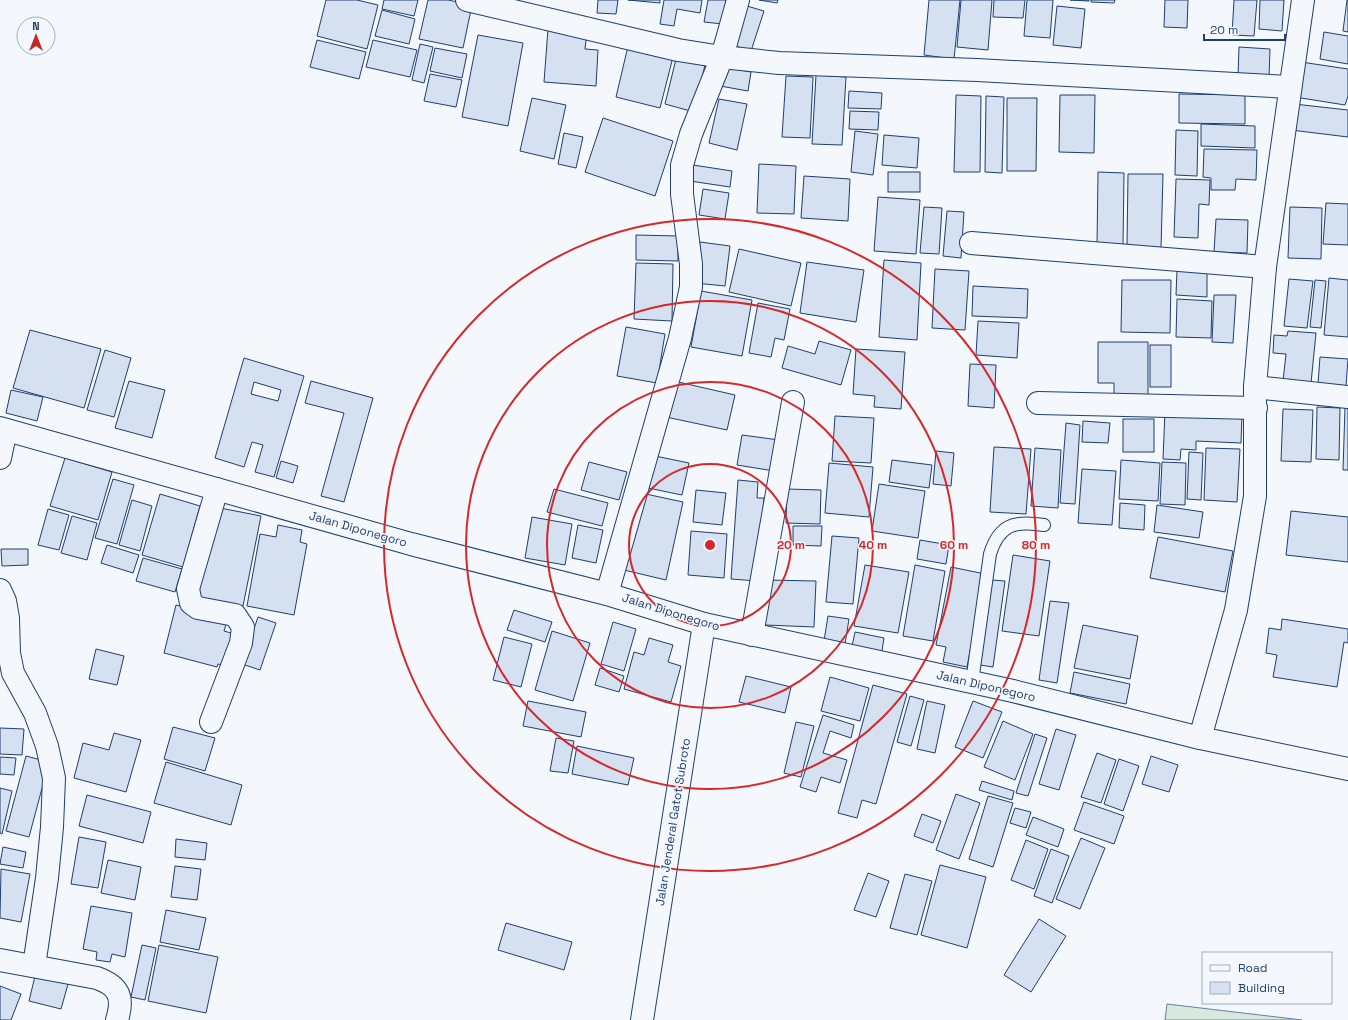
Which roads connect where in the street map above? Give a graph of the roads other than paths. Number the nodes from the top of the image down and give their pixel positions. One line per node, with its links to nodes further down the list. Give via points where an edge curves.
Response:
1 (467, 0): 4 (street, via 678,50)
2 (738, 0): 4 (street)
3 (1303, 0): 5 (street)
4 (722, 57): 5 (street, via 779,63 977,70); 18 (street, via 691,134 682,165 682,194 691,264 691,287 680,338)
5 (1290, 87): 7 (street)
6 (971, 243): 7 (street)
7 (1265, 267): 8 (street)
8 (1256, 387): 9 (street); 12 (street)
9 (1348, 397)
10 (793, 402): 20 (street)
11 (1038, 403): 12 (street)
12 (1256, 408): 23 (street, via 1254,504 1236,610)
13 (3, 429): 14 (street); 15 (street, Jalan Diponegoro)
14 (0, 458)
15 (217, 489): 18 (street, Jalan Diponegoro, via 411,544); 22 (street, via 188,589 191,603 198,608 235,615 243,627 242,643)
16 (1044, 525): 21 (lane, via 1016,524 1005,527 993,543)
17 (0, 590): 26 (street, via 5,601 13,673 35,713 47,746 54,778 49,864)
18 (608, 594): 19 (street, Jalan Diponegoro)
19 (704, 624): 20 (street, Jalan Diponegoro); 28 (street, Jalan Jenderal Gatot Subroto)
20 (752, 635): 21 (street, Jalan Diponegoro)
21 (972, 682): 23 (street, Jalan Diponegoro)
22 (211, 722)
23 (1200, 738): 24 (street, Jalan Diponegoro)
24 (1348, 769)
25 (0, 960): 26 (street)
26 (34, 966): 27 (street, via 97,978 112,984 120,1001)
27 (116, 1020)
28 (642, 1020)

